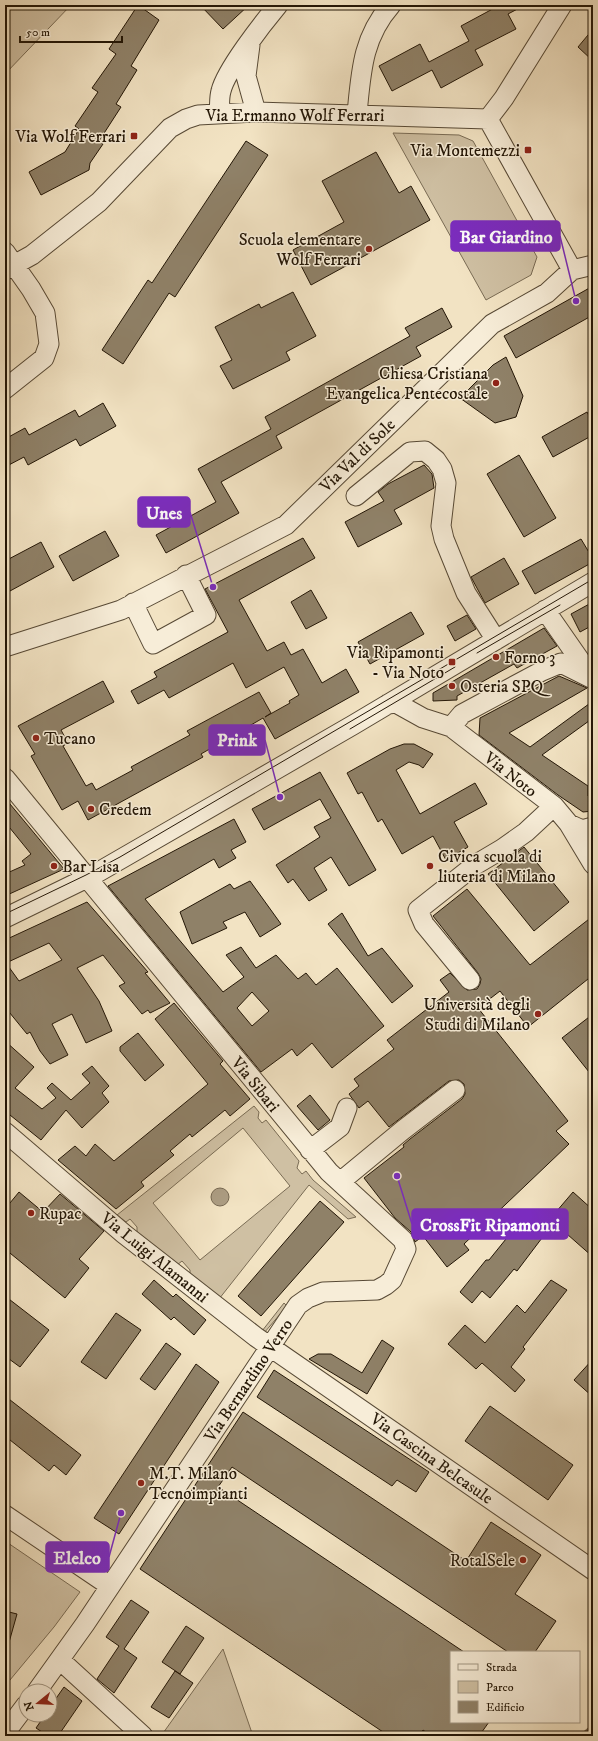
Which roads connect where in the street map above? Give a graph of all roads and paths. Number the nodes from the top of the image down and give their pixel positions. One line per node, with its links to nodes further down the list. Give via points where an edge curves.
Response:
1 (278, 5): 4 (street)
2 (391, 5): 7 (street, via 384,13 365,51)
3 (562, 5): 8 (street)
4 (250, 42): 5 (street, via 222,89); 6 (street, via 246,76)
5 (219, 112): 6 (street, Via Ermanno Wolf Ferrari); 9 (street, Via Ermanno Wolf Ferrari, via 198,115 170,128 99,202 32,255)
6 (256, 112): 7 (street, Via Ermanno Wolf Ferrari)
7 (357, 114): 8 (street, Via Ermanno Wolf Ferrari)
8 (488, 119): 11 (street)
9 (8, 263): 12 (street, via 31,289 45,313 49,344 44,358)
10 (593, 265): 11 (street)
11 (572, 270): 14 (street, Via Val di Sole, via 548,293 492,324 286,525)
12 (5, 389)
13 (356, 496): 18 (street, via 410,452 425,451 436,460 446,483 441,526 444,539 466,593)
14 (186, 575): 16 (street, Via Val di Sole); 16 (street, via 206,615 153,644)
15 (593, 582): 17 (street)
16 (133, 602): 19 (street, Via Val di Sole, via 121,610)
17 (545, 610): 18 (street); 20 (street)
18 (496, 640): 21 (street)
19 (5, 647)
20 (593, 679): 22 (street, via 561,663 462,714)
21 (388, 704): 22 (street, Via Noto, via 396,703 423,718); 28 (street)
22 (451, 727): 24 (street, Via Noto)
23 (5, 778): 28 (street, Via Sibari)
24 (554, 806): 25 (street, Via Noto); 30 (street, via 526,832 475,865 418,910 424,924)
25 (569, 824): 26 (street, via 582,830); 27 (street, Via Noto)
26 (593, 826)
27 (593, 864)
28 (88, 878): 29 (street); 34 (street, Via Sibari)
29 (5, 918)
30 (470, 980)
31 (455, 1090): 35 (street)
32 (347, 1108): 34 (street, via 340,1126)
33 (5, 1132): 37 (street, Via Luigi Alamanni, via 124,1234)
34 (310, 1150): 35 (street, Via Sibari)
35 (340, 1182): 36 (street, Via Sibari, via 404,1240 406,1249 392,1280)
36 (386, 1285): 37 (street, Via Bernardino Verro, via 377,1290 323,1292 308,1298 298,1305)
37 (270, 1347): 39 (street, Via Cascina Belcasule); 40 (street, Via Bernardino Verro)
38 (5, 1515): 40 (street)
39 (593, 1570)
40 (110, 1586): 41 (street, Via Bernardino Verro)
41 (60, 1660): 42 (street, Via Bernardino Verro); 45 (street)
42 (43, 1683)
43 (18, 1716): 44 (street)
44 (5, 1733)
45 (143, 1736)

